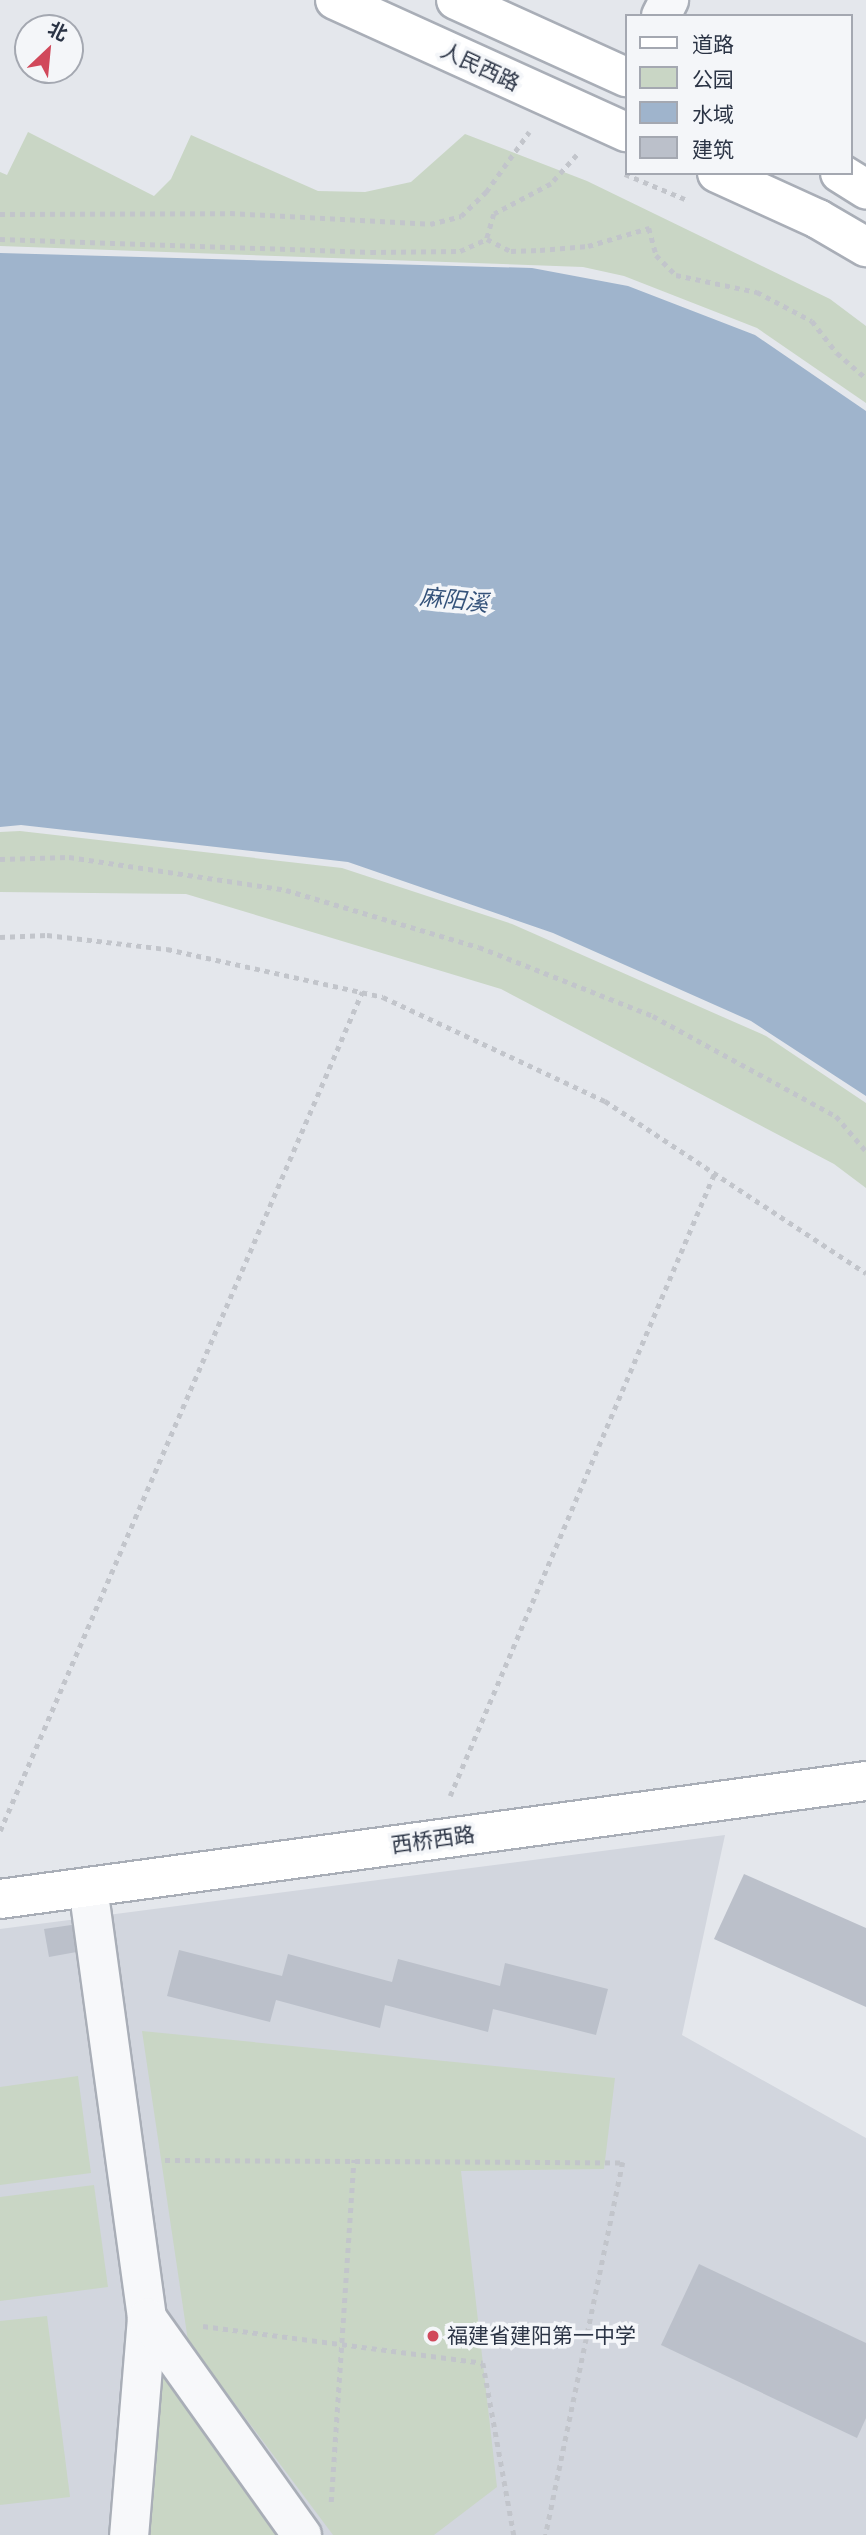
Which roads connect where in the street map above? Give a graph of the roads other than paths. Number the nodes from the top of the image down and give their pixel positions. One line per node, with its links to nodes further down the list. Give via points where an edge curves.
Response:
1 (335, 0): 4 (main road, 人民西路)
2 (456, 0): 3 (main road)
3 (624, 76)
4 (612, 126)
5 (721, 175): 8 (main road, via 818,219)
6 (843, 175): 7 (main road)
7 (866, 189)
8 (866, 247)
9 (866, 1782): 10 (main road, 西桥西路)
10 (88, 1887): 11 (main road, 西桥西路); 12 (street)
11 (0, 1899)
12 (147, 2318): 13 (street); 14 (street)
13 (129, 2535)
14 (302, 2535)

